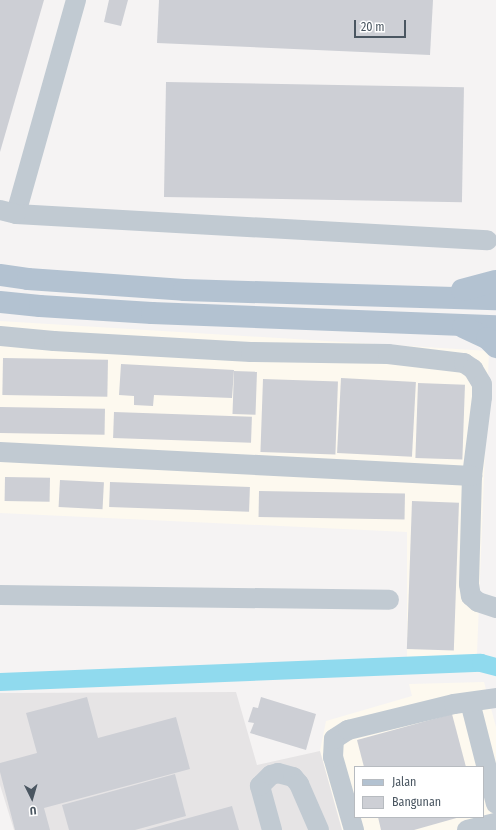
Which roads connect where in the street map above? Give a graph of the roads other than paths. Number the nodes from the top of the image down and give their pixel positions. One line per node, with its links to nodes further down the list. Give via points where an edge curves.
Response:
1 (76, 0): 2 (street)
2 (8, 212): 3 (street)
3 (487, 240)
4 (0, 275): 6 (main road, via 184,290)
5 (496, 281): 6 (main road, via 477,288)
6 (434, 296): 7 (main road)
7 (496, 299)
8 (0, 302): 9 (main road, via 152,313)
9 (454, 324): 10 (main road); 12 (main road, via 487,338)
10 (496, 326)
11 (0, 336): 14 (street, via 251,352 388,354 464,363 473,369 482,384)
12 (496, 347)
13 (0, 452): 14 (street)
14 (472, 476): 17 (street, via 469,584 471,596 478,602)
15 (0, 595): 16 (street)
16 (388, 600)
17 (496, 608)
18 (496, 698): 19 (street)
19 (470, 702): 20 (street); 24 (street, via 348,730 334,739 333,757)
20 (496, 804)
21 (496, 823): 25 (street)
22 (272, 830): 23 (street, via 260,786 271,775 278,773 293,777 299,784)
23 (319, 830)
24 (354, 830)
25 (467, 830)

